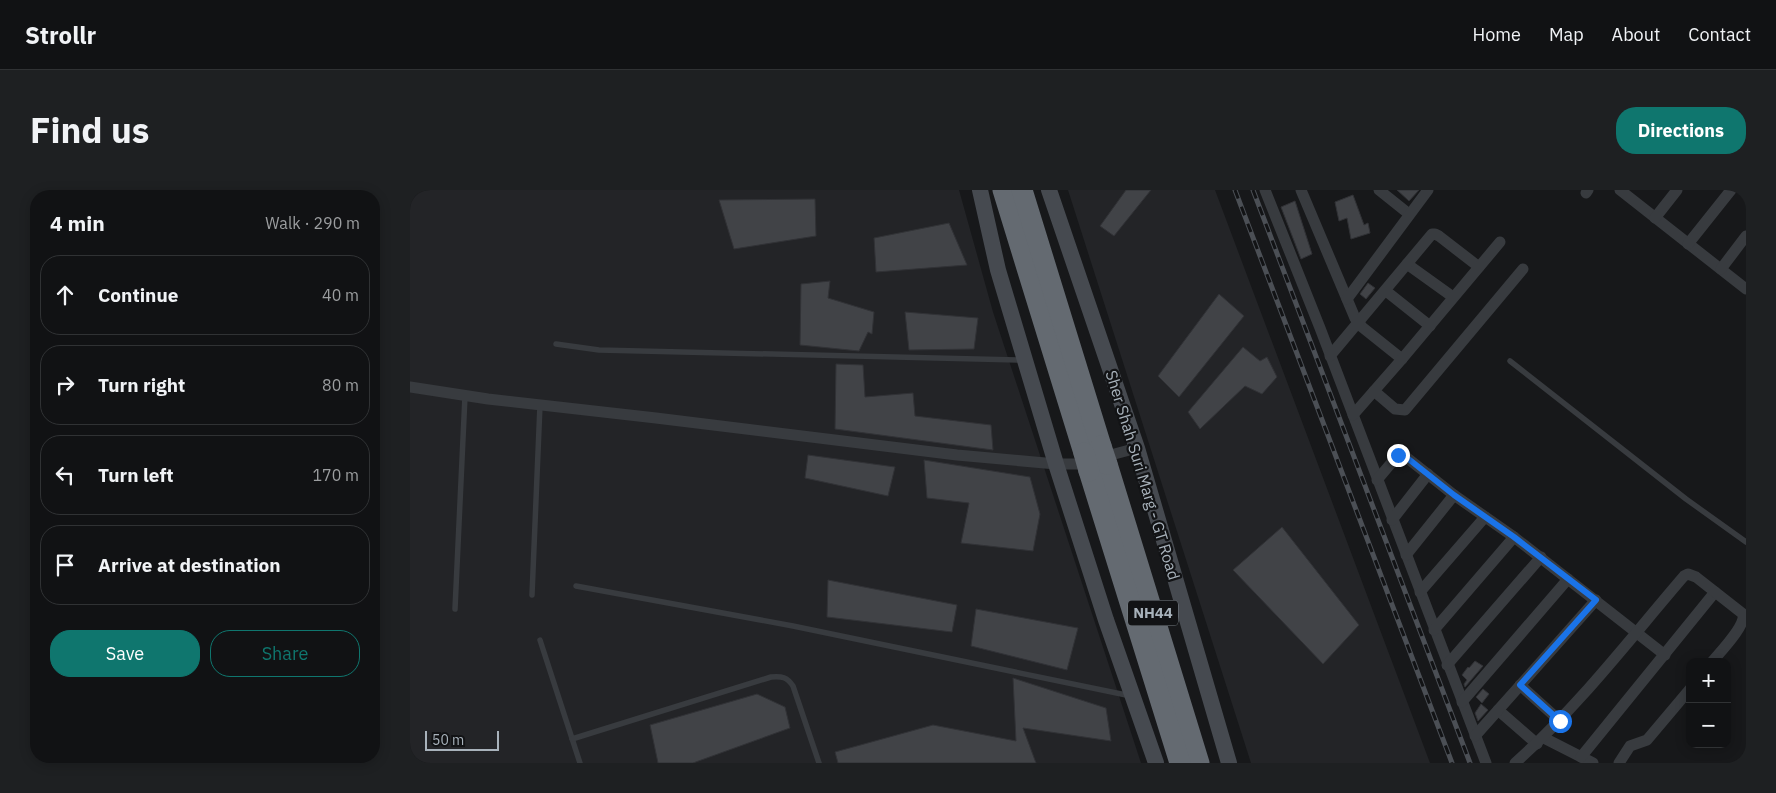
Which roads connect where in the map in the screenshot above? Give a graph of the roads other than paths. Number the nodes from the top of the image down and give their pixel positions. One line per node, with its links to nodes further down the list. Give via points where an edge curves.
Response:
1 (980, 190): 30 (street, via 998,270)
2 (1003, 190): 38 (highway, Sher Shah Suri Marg - GT Road / NH44)
3 (1022, 190): 38 (highway, Sher Shah Suri Marg - GT Road / NH44)
4 (1049, 190): 37 (street, Sher Shah Suri Marg - GT Road)
5 (1264, 190): 28 (street)
6 (1301, 190): 24 (street)
7 (1379, 190): 12 (street)
8 (1428, 190): 12 (street)
9 (1621, 190): 13 (street)
10 (1677, 190): 13 (street)
11 (1731, 190): 16 (street)
12 (1409, 214): 24 (street)
13 (1655, 218): 16 (street)
14 (1746, 236): 20 (street)
15 (1500, 242): 18 (street)
16 (1688, 244): 20 (street)
17 (1407, 264): 18 (street, via 1435,234); 22 (street); 23 (street)
18 (1479, 267): 23 (street)
19 (1523, 269): 33 (street, via 1405,410 1395,409)
20 (1721, 269): 21 (street)
21 (1746, 289)
22 (1386, 291): 25 (street); 26 (street)
23 (1454, 298): 26 (street)
24 (1347, 299): 25 (street)
25 (1358, 323): 28 (street); 29 (street)
26 (1430, 326): 29 (street)
27 (556, 344): 30 (lane, via 599,350)
28 (1330, 356): 36 (street)
29 (1402, 359): 33 (street)
30 (1025, 360): 39 (street)
31 (1510, 362): 46 (lane)
32 (410, 387): 34 (street)
33 (1374, 391): 36 (street)
34 (466, 396): 35 (street); 55 (lane)
35 (540, 405): 39 (street); 53 (lane)
36 (1353, 415): 41 (street)
37 (1137, 448): 39 (street, via 1077,464); 77 (street, Sher Shah Suri Marg - GT Road)
38 (1095, 459): 75 (highway, Sher Shah Suri Marg - GT Road / NH44); 76 (highway, Sher Shah Suri Marg - GT Road / NH44)
39 (1056, 464): 64 (street)
40 (1428, 474): 41 (street, via 1402,455); 42 (street); 44 (street)
41 (1377, 480): 44 (street)
42 (1454, 495): 43 (street); 47 (street)
43 (1485, 517): 45 (street); 51 (street)
44 (1392, 520): 47 (street)
45 (1514, 537): 48 (street); 56 (street)
46 (1746, 542)
47 (1406, 555): 51 (street)
48 (1541, 557): 49 (street); 61 (street)
49 (1568, 579): 54 (street); 65 (street)
50 (576, 586): 64 (lane, via 803,628)
51 (1420, 592): 56 (street)
52 (1715, 592): 57 (street, via 1696,577 1684,576); 59 (street); 60 (street, via 1744,616 1742,624)
53 (532, 595)
54 (1596, 600): 57 (street); 62 (street)
55 (455, 609)
56 (1434, 630): 61 (street)
57 (1636, 632): 59 (street); 67 (street)
58 (540, 640): 69 (lane)
59 (1665, 654): 71 (street)
60 (1715, 658)
61 (1448, 665): 65 (street)
62 (1520, 685): 66 (street); 67 (street)
63 (1686, 694): 81 (street, via 1647,740 1630,746)
64 (1133, 697): 74 (street)
65 (1462, 702): 68 (street)
66 (1498, 710): 68 (street); 70 (street)
67 (1560, 721): 70 (street)
68 (1475, 736): 78 (street)
69 (572, 739): 72 (lane); 73 (lane, via 781,676 793,686)
70 (1540, 741): 71 (street); 79 (street)
71 (1581, 757): 80 (street)
72 (580, 763)
73 (819, 763)
74 (1156, 763)
75 (1180, 763)
76 (1199, 763)
77 (1229, 763)
78 (1486, 763)
79 (1515, 763)
80 (1593, 763)
81 (1619, 763)

